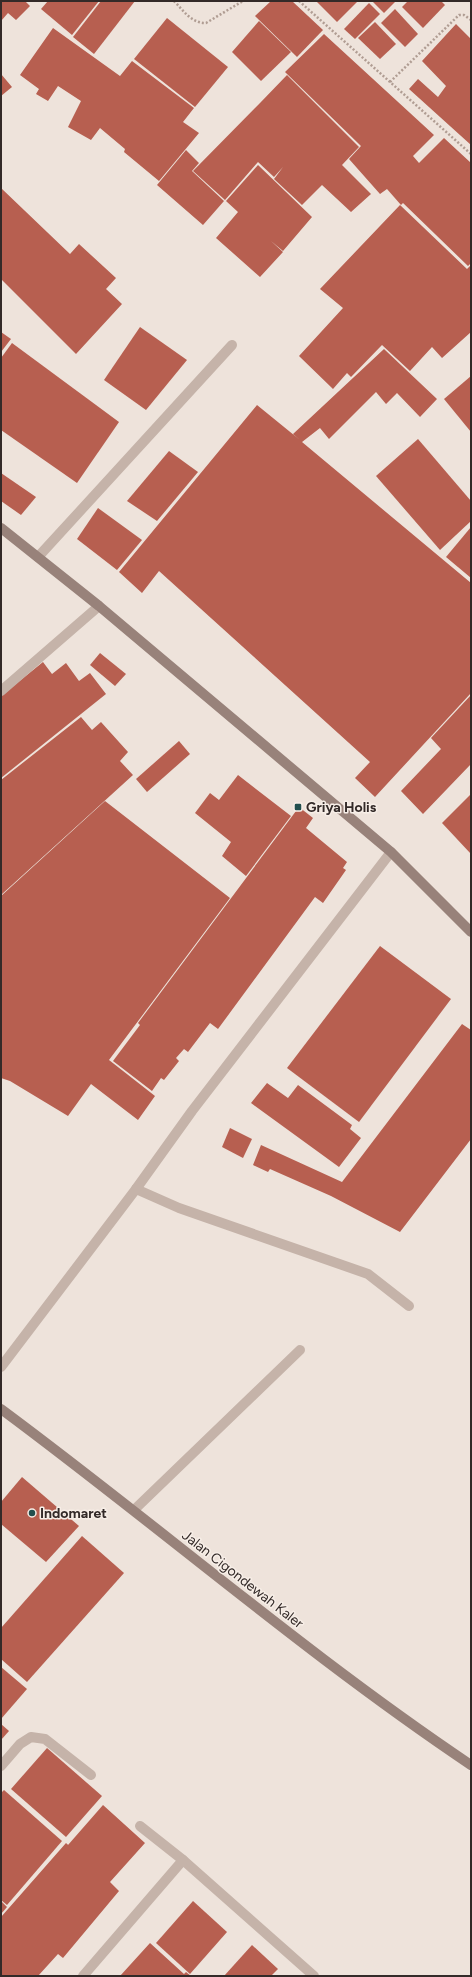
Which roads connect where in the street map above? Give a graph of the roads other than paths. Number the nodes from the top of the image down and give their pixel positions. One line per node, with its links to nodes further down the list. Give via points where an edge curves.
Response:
1 (232, 345): 3 (street)
2 (1, 528): 3 (main road)
3 (38, 557): 4 (main road)
4 (99, 606): 5 (street); 6 (main road)
5 (1, 691)
6 (391, 852): 7 (main road); 8 (street, via 192,1111)
7 (471, 932)
8 (136, 1189): 9 (street, via 179,1208 368,1274); 11 (street)
9 (409, 1306)
10 (300, 1350): 13 (street)
11 (1, 1367)
12 (1, 1409): 13 (main road, Jalan Cigondewah Kaler)
13 (134, 1510): 14 (main road, Jalan Cigondewah Kaler, via 352,1682)
14 (471, 1765)
15 (1, 1766): 16 (street, via 20,1744 31,1737 45,1739)
16 (91, 1775)
17 (140, 1826): 18 (street)
18 (183, 1860): 19 (street); 20 (street)
19 (83, 1976)
20 (314, 1976)

